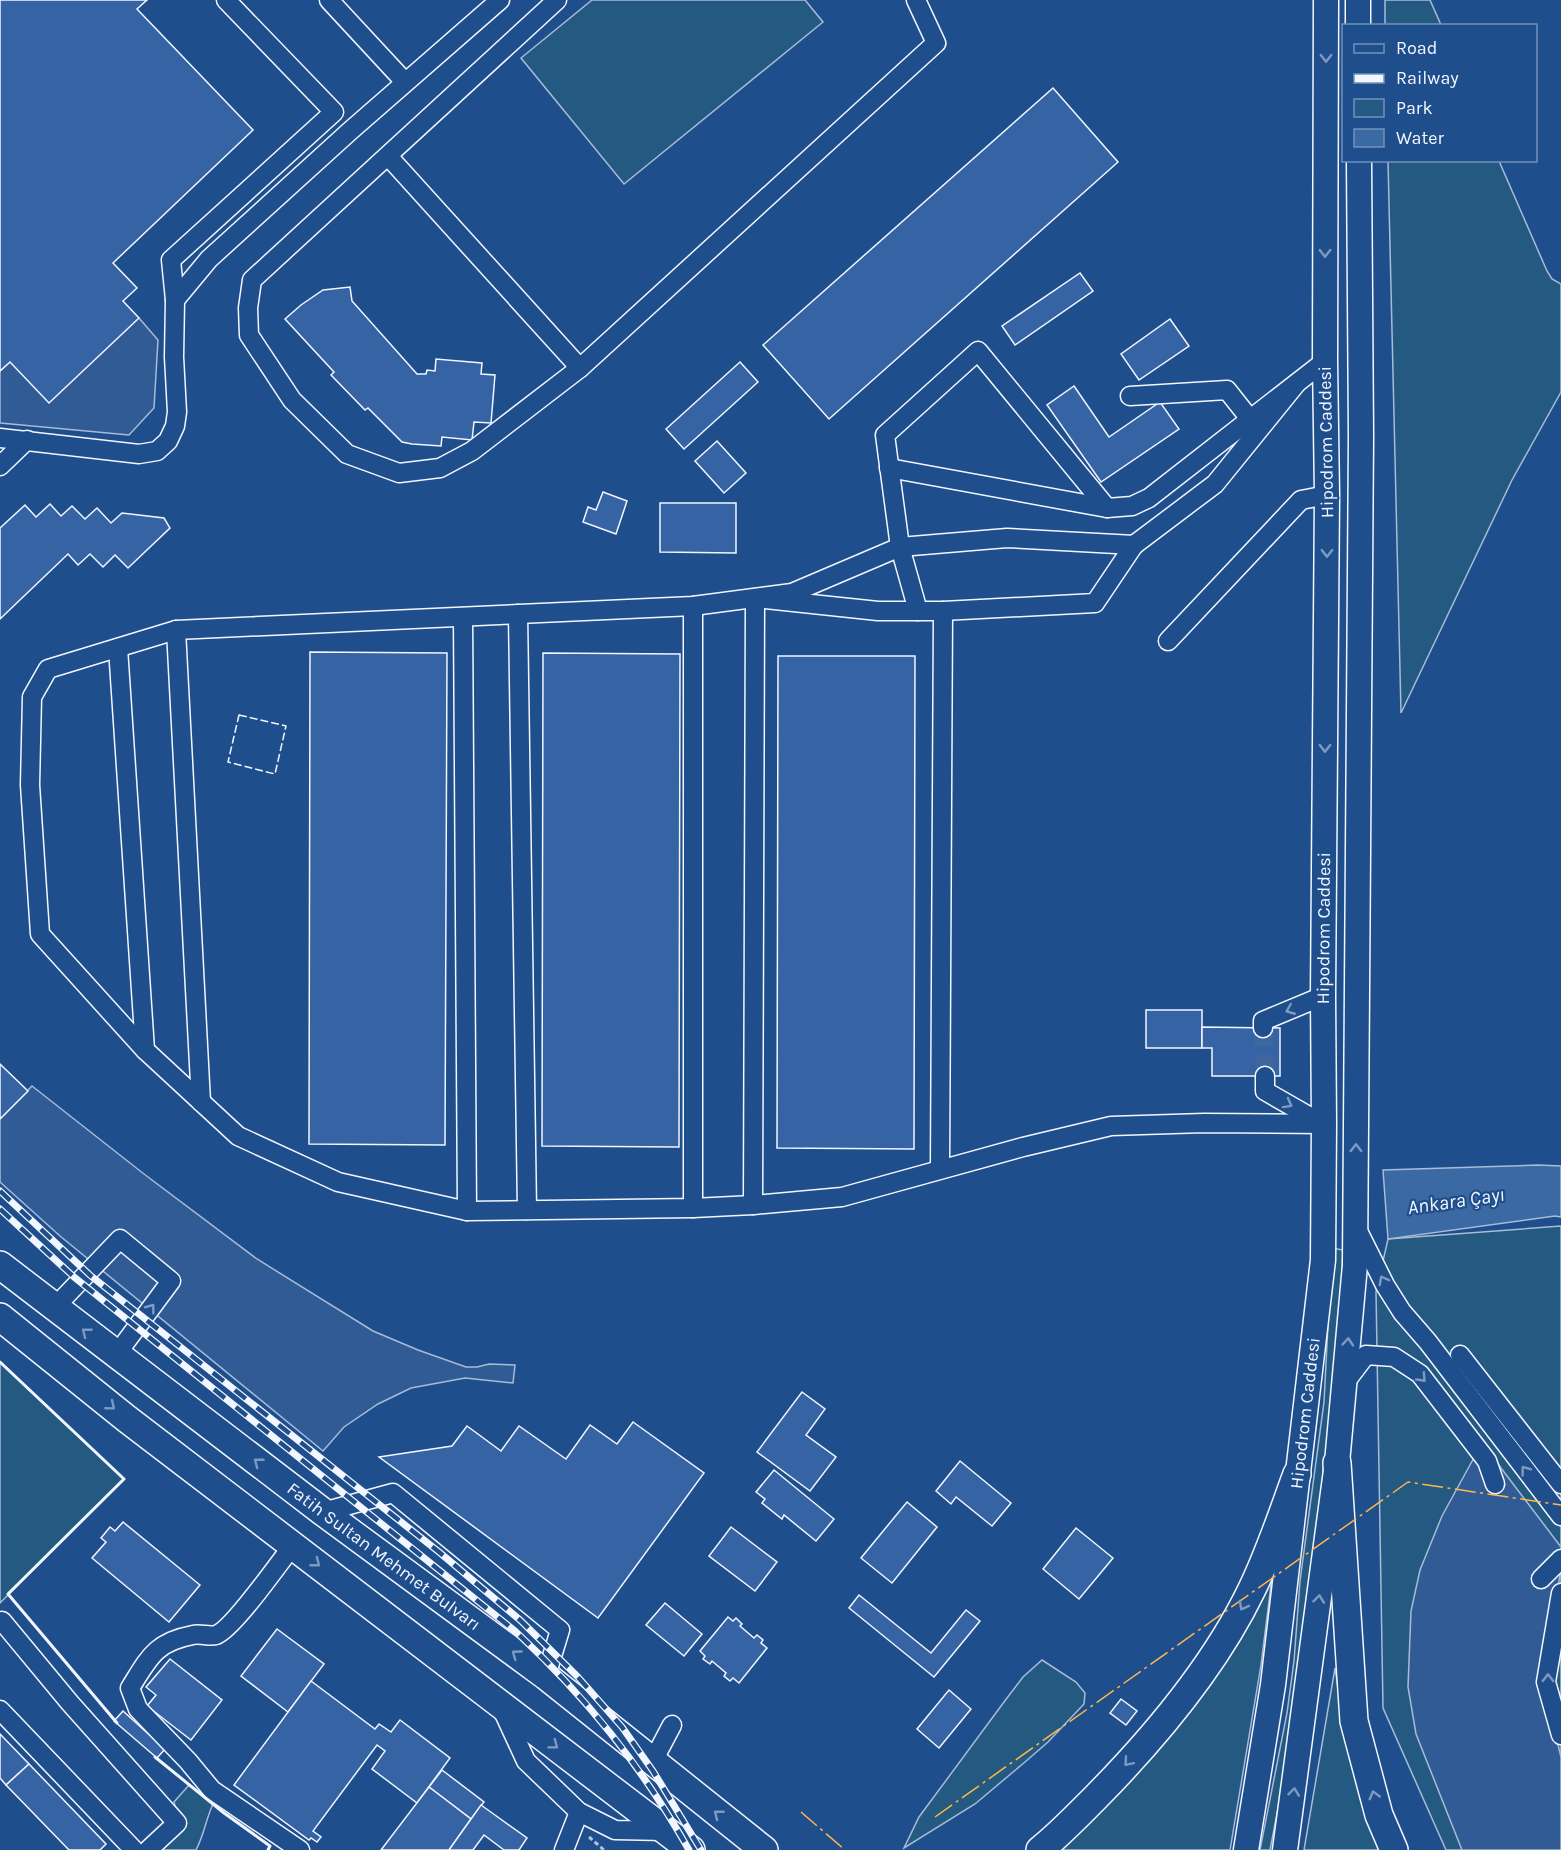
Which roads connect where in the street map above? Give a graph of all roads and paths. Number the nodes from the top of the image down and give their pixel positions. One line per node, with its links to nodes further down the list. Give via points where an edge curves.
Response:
1 (226, 0): 10 (street)
2 (329, 0): 9 (street)
3 (500, 0): 9 (street)
4 (557, 0): 12 (street)
5 (916, 0): 16 (street, via 936,43)
6 (1326, 0): 15 (main road, Hipodrom Caddesi, one-way to 15)
7 (1358, 0): 8 (main road)
8 (1358, 24)
9 (405, 82): 11 (street)
10 (334, 112): 11 (street); 14 (street, via 171,260)
11 (350, 131): 14 (street, via 209,259)
12 (388, 156): 16 (street); 16 (street, via 252,280 249,335 292,400 347,454 399,473 440,468 472,451)
13 (1359, 162): 48 (main road, Hipodrom Caddesi, one-way to 13)
14 (175, 300): 21 (street, via 177,412 168,441 157,452)
15 (1325, 361): 17 (street); 24 (main road, Hipodrom Caddesi)
16 (580, 368)
17 (1296, 384): 19 (street); 26 (street, via 1215,484)
18 (1130, 396): 19 (street, via 1227,390)
19 (1250, 419): 25 (street, via 1149,498 1132,506)
20 (0, 438): 21 (street)
21 (27, 440): 22 (street)
22 (0, 466)
23 (890, 468): 25 (street); 25 (street, via 885,435 978,351); 27 (street)
24 (1327, 495): 35 (street, via 1301,500); 37 (main road, Hipodrom Caddesi, one-way to 37)
25 (1107, 508)
26 (1134, 545): 27 (street, via 1006,538); 30 (street, via 1095,603)
27 (900, 547): 28 (street, via 792,593); 31 (street)
28 (755, 598): 29 (street); 31 (street, via 878,611); 44 (street)
29 (693, 606): 32 (street); 45 (street)
30 (943, 610): 31 (street); 43 (street)
31 (918, 611)
32 (518, 614): 33 (street); 46 (street)
33 (463, 617): 34 (street); 47 (street)
34 (176, 630): 36 (street); 41 (street)
35 (1168, 641)
36 (118, 648): 39 (street); 39 (street, via 48,669 32,697 30,785 40,934)
37 (1323, 996): 38 (street, one-way to 38, via 1263,1021); 42 (main road, Hipodrom Caddesi)
38 (1263, 1028)
39 (145, 1050): 41 (street)
40 (1264, 1076): 42 (street, one-way to 42, via 1265,1091)
41 (201, 1102): 47 (street, via 238,1136 338,1182)
42 (1324, 1124): 43 (street, via 1111,1126); 56 (main road, Hipodrom Caddesi, via 1323,1260)
43 (940, 1169): 44 (street, via 842,1197)
44 (753, 1205): 45 (street)
45 (693, 1208): 46 (street)
46 (527, 1210): 47 (street)
47 (467, 1211)
48 (1355, 1226): 54 (main road, Hipodrom Caddesi, one-way to 48); 60 (street, one-way to 48, via 1402,1312)
49 (0, 1265): 50 (highway, Fatih Sultan Mehmet Bulvarı)
50 (55, 1307): 52 (highway, Fatih Sultan Mehmet Bulvarı, one-way to 50); 52 (street, one-way to 50, via 171,1281 120,1239)
51 (0, 1317): 61 (highway, one-way to 61)
52 (116, 1355): 59 (highway, Fatih Sultan Mehmet Bulvarı, one-way to 52)
53 (1460, 1355): 58 (street)
54 (1344, 1384): 55 (main road, Hipodrom Caddesi); 57 (street, one-way to 57, via 1366,1355 1394,1357 1420,1374 1487,1461)
55 (1337, 1463): 82 (main road, Hipodrom Caddesi, one-way to 55); 83 (highway, one-way to 55, via 1378,1815 1354,1721)
56 (1297, 1474): 80 (highway, one-way to 80, via 1252,1589 1196,1680 1112,1780); 81 (main road, Hipodrom Caddesi, via 1273,1685)
57 (1495, 1484)
58 (1561, 1484)
59 (323, 1512): 66 (highway, Fatih Sultan Mehmet Bulvarı, one-way to 59); 66 (street, via 393,1493 560,1630)
60 (1561, 1516)
61 (293, 1545): 67 (highway, one-way to 67); 76 (street, via 230,1624 216,1635 195,1634 167,1641 151,1655 130,1688 138,1709 212,1790)
62 (1561, 1558): 63 (street)
63 (1541, 1579)
64 (1561, 1593): 70 (street, one-way to 64, via 1546,1682)
65 (0, 1623): 75 (street, via 177,1822)
66 (546, 1676): 71 (highway, Fatih Sultan Mehmet Bulvarı)
67 (501, 1704): 72 (street, via 526,1761); 73 (highway, one-way to 73)
68 (0, 1710): 74 (street)
69 (672, 1725): 71 (street)
70 (1561, 1735)
71 (653, 1761): 79 (highway, Fatih Sultan Mehmet Bulvarı, one-way to 71)
72 (579, 1812): 73 (street, via 615,1830); 77 (street)
73 (666, 1831): 78 (highway)
74 (134, 1850)
75 (148, 1850)
76 (300, 1850)
77 (564, 1850)
78 (691, 1850)
79 (764, 1850)
80 (1040, 1850)
81 (1246, 1850)
82 (1285, 1850)
83 (1394, 1850)

